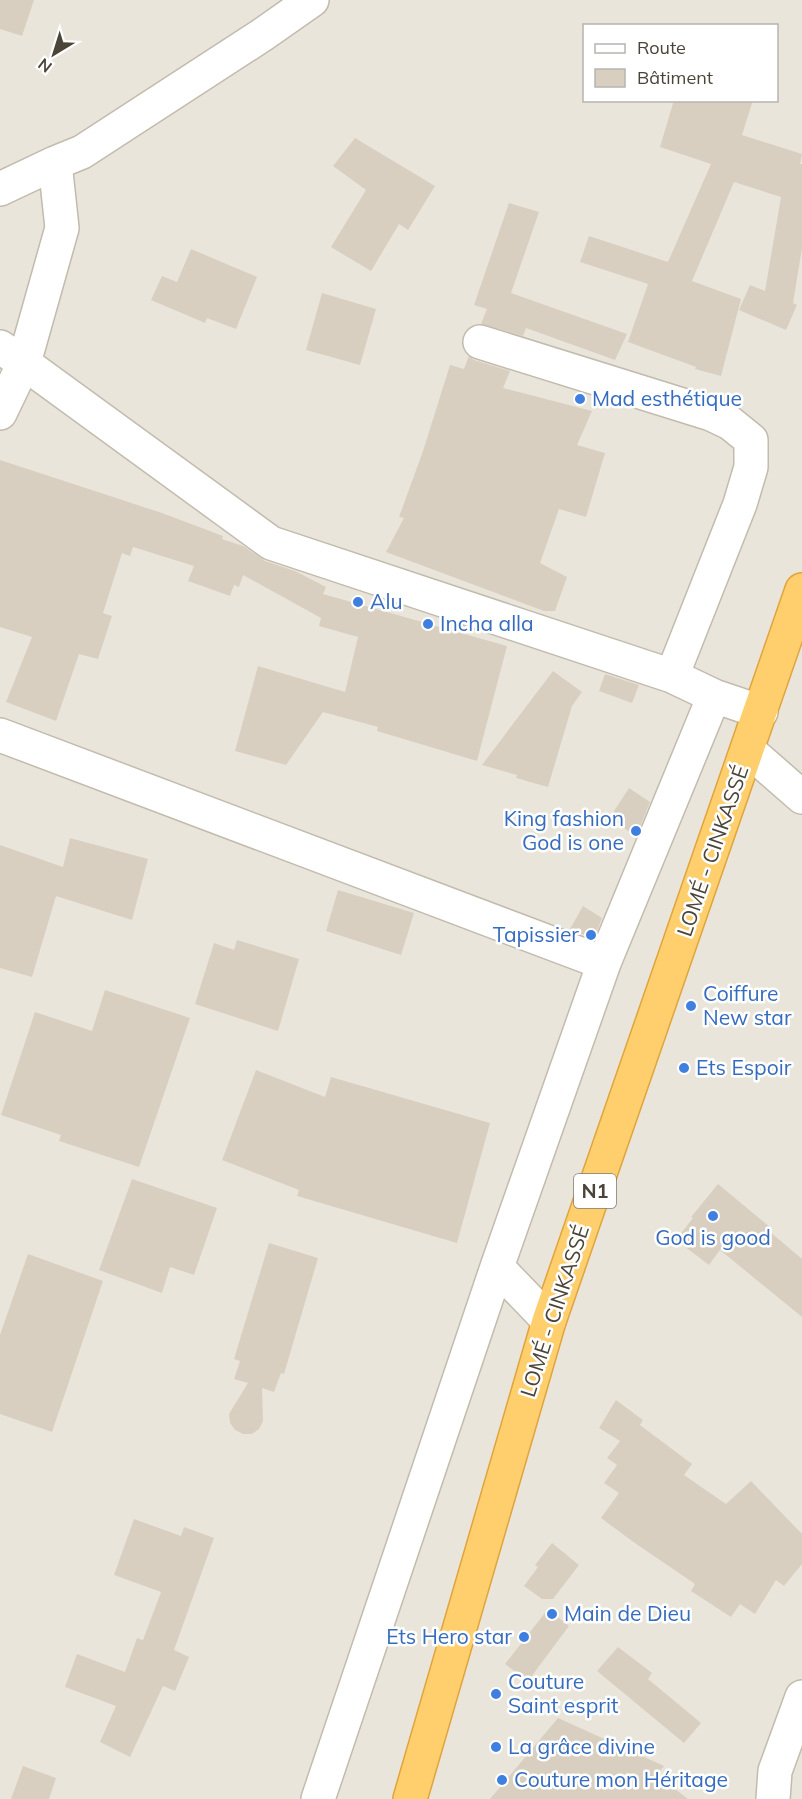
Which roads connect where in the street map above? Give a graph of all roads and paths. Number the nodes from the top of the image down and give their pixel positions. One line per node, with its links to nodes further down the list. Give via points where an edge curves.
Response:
1 (312, 0): 2 (street, via 82,152)
2 (55, 163): 3 (street); 5 (street, via 62,228)
3 (0, 189)
4 (480, 342): 8 (street, via 711,414 730,423 750,440 751,467 740,504)
5 (12, 355): 6 (street); 8 (street, via 270,543)
6 (0, 413)
7 (802, 590): 10 (highway, LOMÉ - CINKASSÉ / N1)
8 (672, 676): 9 (street)
9 (714, 696): 10 (street); 14 (street)
10 (761, 712): 12 (highway, LOMÉ - CINKASSÉ / N1)
11 (0, 735): 14 (street)
12 (748, 750): 13 (street); 16 (highway, LOMÉ - CINKASSÉ / N1)
13 (802, 797)
14 (604, 963): 15 (street)
15 (498, 1267): 16 (street); 18 (street)
16 (549, 1322): 19 (highway, LOMÉ - CINKASSÉ / N1)
17 (802, 1697): 20 (street, via 775,1771)
18 (318, 1799)
19 (410, 1799)
20 (772, 1799)

